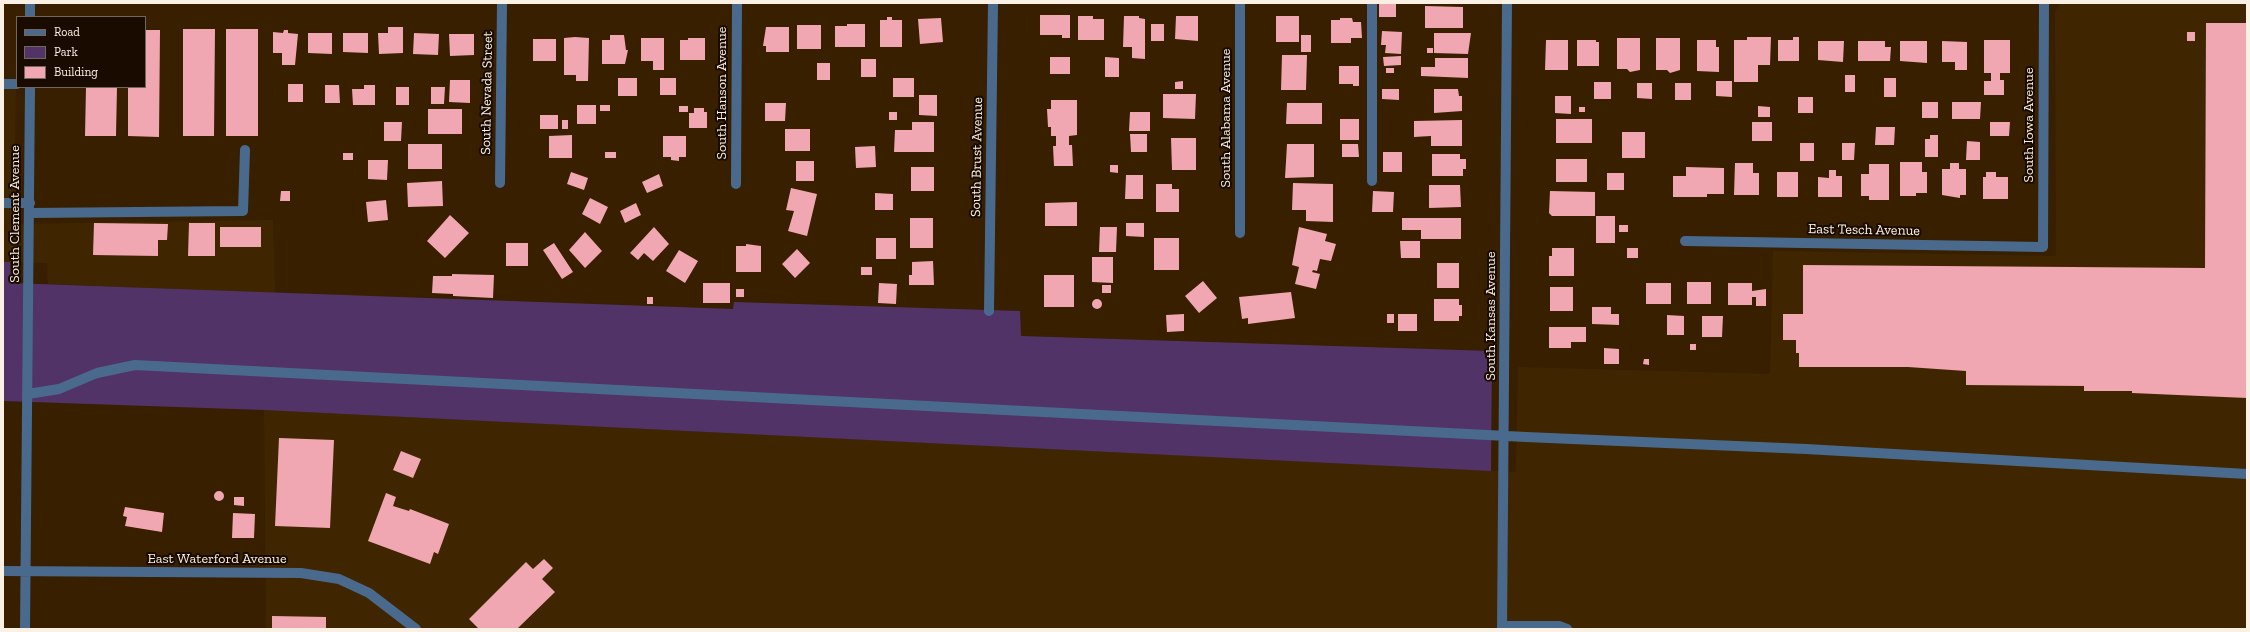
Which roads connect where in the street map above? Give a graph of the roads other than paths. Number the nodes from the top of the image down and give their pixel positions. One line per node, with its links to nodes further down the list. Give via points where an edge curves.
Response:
1 (30, 3): 9 (street)
2 (502, 3): 15 (street, South Nevada Street)
3 (737, 3): 16 (street, South Hanson Avenue)
4 (992, 3): 22 (street, South Brust Avenue)
5 (1240, 3): 19 (street, South Alabama Avenue)
6 (1372, 3): 14 (street)
7 (1507, 3): 24 (street, South Kansas Avenue)
8 (2044, 3): 21 (street, South Iowa Avenue)
9 (30, 16)
10 (3, 84): 11 (street)
11 (16, 84)
12 (30, 88): 18 (street, South Clement Avenue)
13 (245, 150): 18 (street, via 243,211)
14 (1372, 181)
15 (500, 183)
16 (736, 184)
17 (3, 203): 18 (street)
18 (30, 208): 23 (street, South Clement Avenue)
19 (1240, 233)
20 (1685, 241): 21 (street, East Tesch Avenue)
21 (2043, 247)
22 (989, 311)
23 (28, 394): 24 (street, via 59,389 97,373 136,365); 27 (street, South Clement Avenue)
24 (1505, 436): 25 (street); 28 (street, South Kansas Avenue)
25 (2247, 474)
26 (3, 571): 27 (street, East Waterford Avenue)
27 (26, 571): 29 (street, South Clement Avenue); 30 (street, East Waterford Avenue, via 301,573 339,579 369,593)
28 (1502, 627): 31 (street, via 1559,626)
29 (25, 629)
30 (416, 629)
31 (1567, 629)

